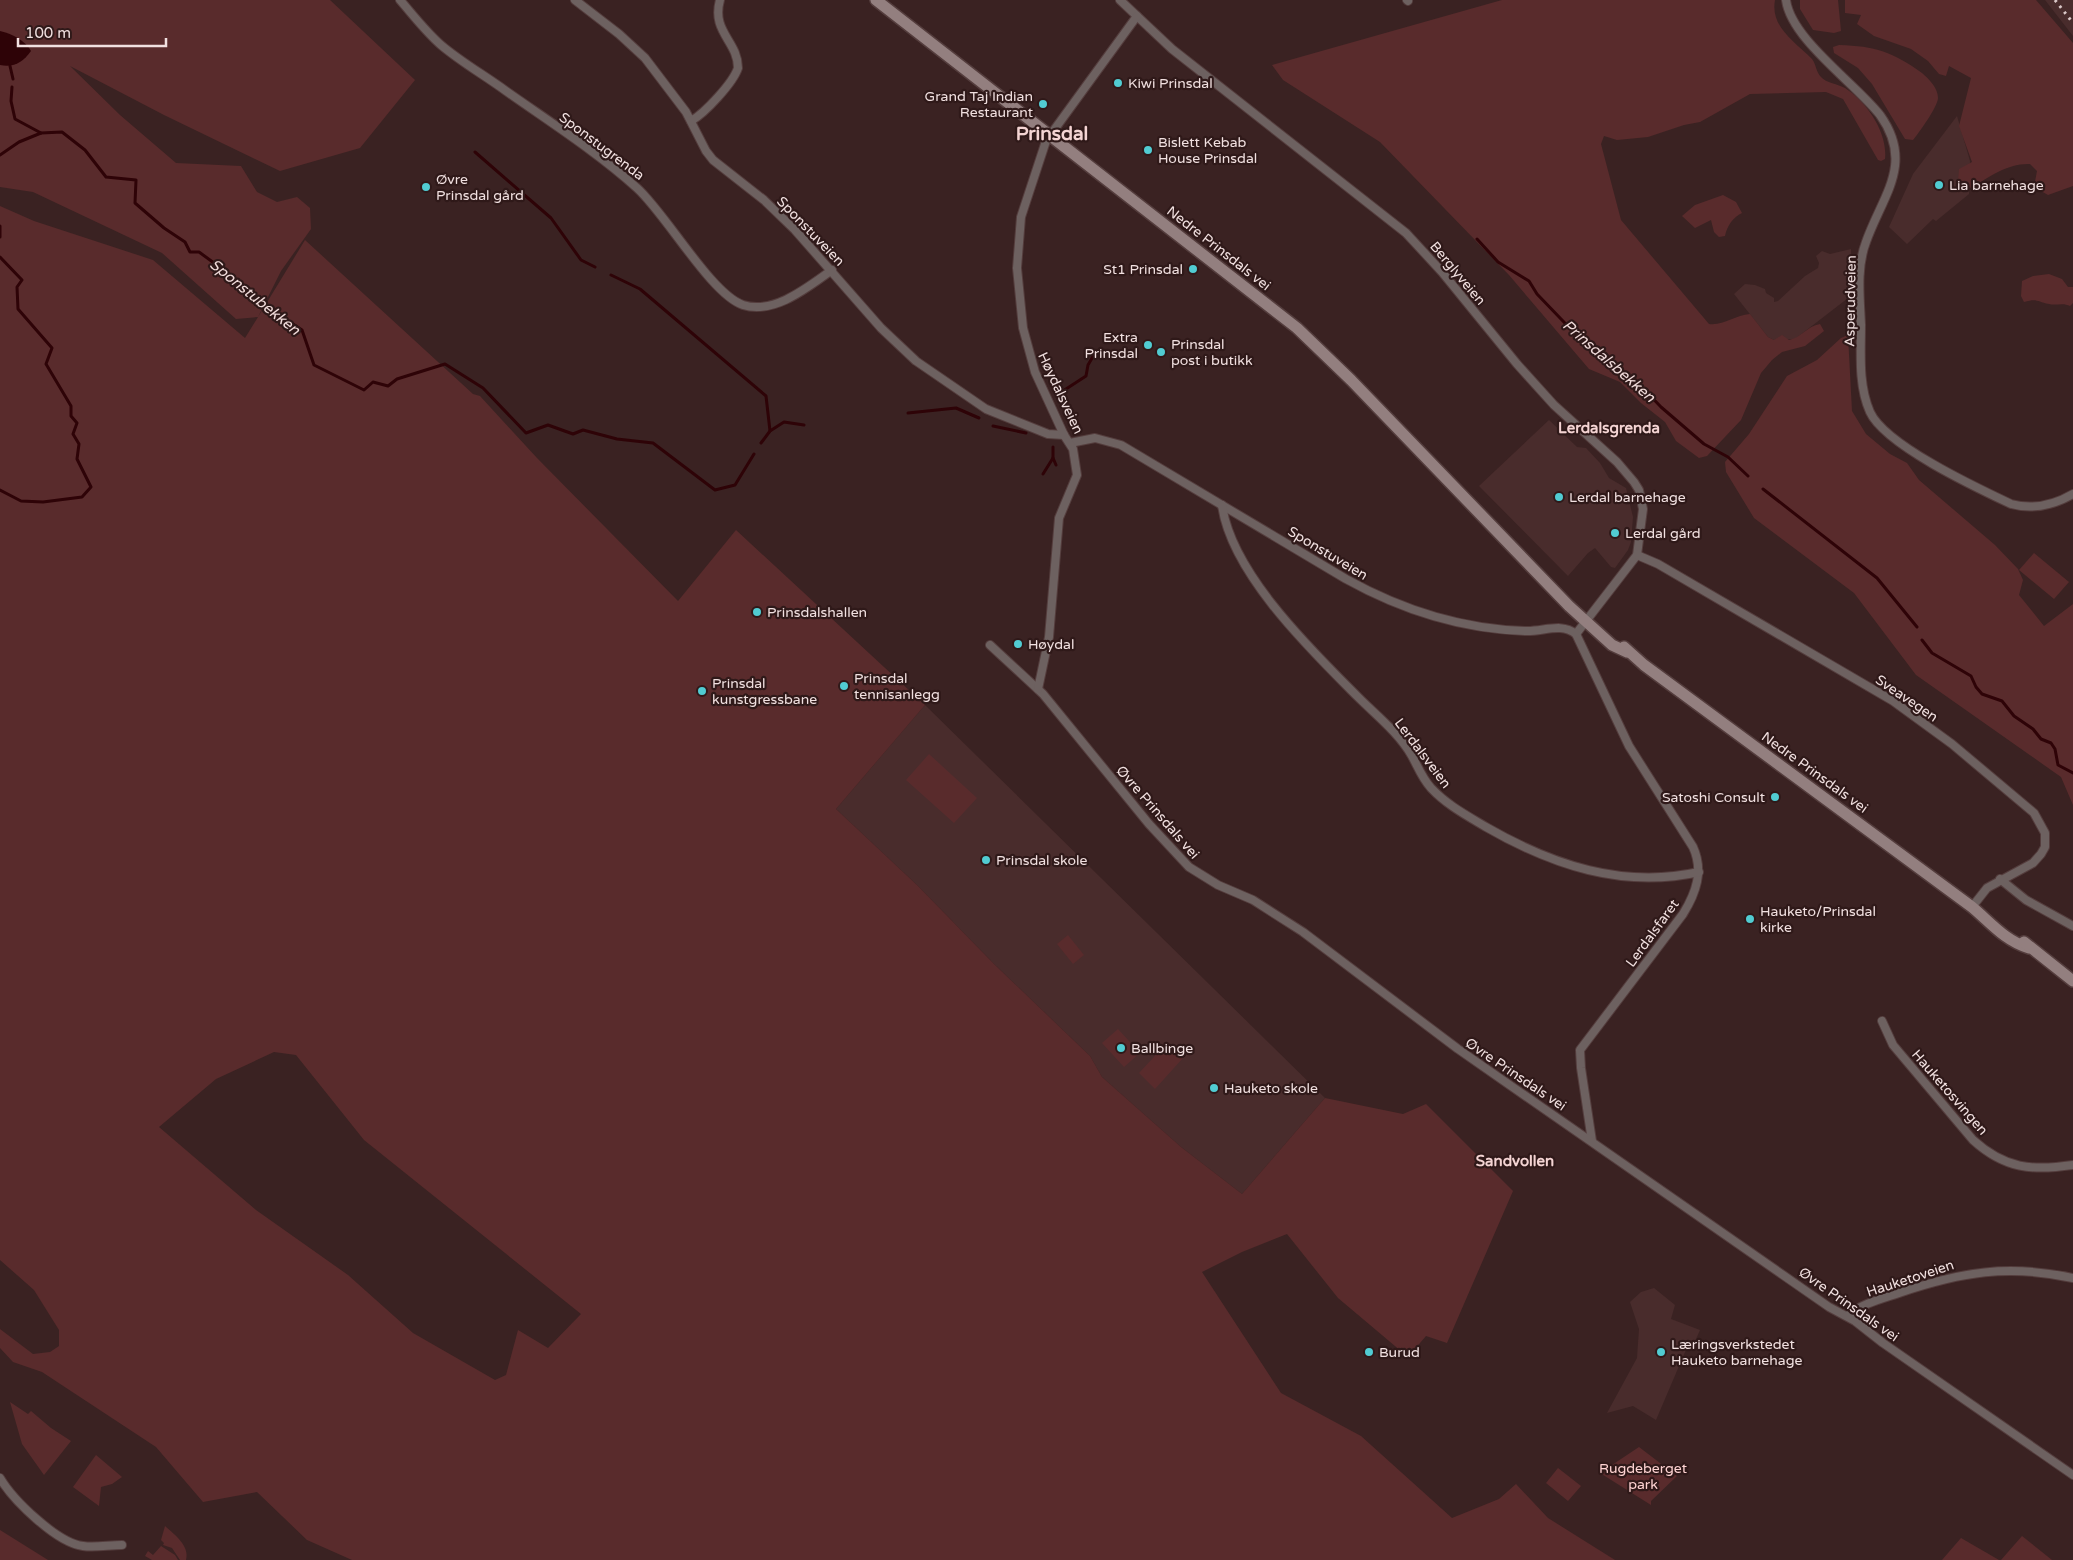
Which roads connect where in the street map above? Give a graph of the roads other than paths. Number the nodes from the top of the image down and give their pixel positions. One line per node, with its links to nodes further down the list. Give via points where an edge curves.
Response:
1 (400, 0): 10 (street, Sponstugrenda, via 441,44 636,187 717,285 735,302 756,306 773,304 806,288)
2 (575, 0): 8 (street, Sponstuveien, via 644,58 672,90)
3 (720, 0): 8 (street, via 718,24 736,56 738,68 711,103)
4 (876, 0): 9 (main road, Nedre Prinsdals vei)
5 (1120, 0): 7 (street, Berglyveien)
6 (1786, 0): 13 (street, Asperudveien, via 1790,17 1801,34 1880,115 1895,148 1896,169 1892,185 1866,240 1861,264 1862,376 1864,395 1872,416 1884,432 1905,447 2012,504 2043,506)
7 (1137, 16): 9 (street, Høydalsveien); 15 (street, Berglyveien, via 1172,48 1392,220 1426,253 1523,371 1634,482 1643,509)
8 (691, 121): 10 (street, Sponstuveien, via 713,160 764,200)
9 (1050, 134): 11 (street, Høydalsveien, via 1036,166 1021,217 1018,284 1028,351); 16 (main road, Nedre Prinsdals vei, via 1302,333 1539,576)
10 (832, 270): 11 (street, Sponstuveien, via 881,328 926,369 986,409 1048,434)
11 (1064, 434): 12 (street, Høydalsveien)
12 (1070, 443): 14 (street, Sponstuveien, via 1087,438 1114,442 1164,468); 19 (street, Høydalsveien, via 1077,475 1059,518 1049,637)
13 (2073, 494)
14 (1222, 505): 17 (street, Sponstuveien, via 1346,579 1420,613 1516,630 1565,628); 20 (street, Lerdalsveien, via 1242,560 1282,618 1395,734 1429,786 1447,804 1540,854 1595,873 1663,878)
15 (1637, 555): 16 (street); 21 (street, Sveavegen, via 1658,564 1893,701 1952,744 2034,813 2046,834 2044,850 2033,863)
16 (1588, 619): 17 (street); 22 (main road, Nedre Prinsdals vei, via 1612,645 1627,652)
17 (1576, 634): 20 (street, Lerdalsfaret, via 1632,752 1693,847)
18 (990, 645): 19 (street, Øvre Prinsdals vei)
19 (1038, 690): 26 (street, Øvre Prinsdals vei, via 1149,824 1189,867 1218,885 1253,900 1303,932 1452,1044)
20 (1699, 872): 26 (street, Lerdalsfaret, via 1693,895 1683,914 1580,1050)
21 (2000, 879): 22 (street, Sveavegen, via 1987,888); 23 (street, via 2026,900)
22 (1972, 907): 24 (main road, Nedre Prinsdals vei, via 1992,926 2017,944 2029,948)
23 (2073, 926)
24 (2073, 982)
25 (1882, 1021): 27 (street, Hauketosvingen, via 1896,1049 1987,1153 2007,1163 2032,1168)
26 (1592, 1141): 29 (street, Øvre Prinsdals vei)
27 (2073, 1165)
28 (2073, 1278): 29 (street, Hauketoveien, via 2026,1270 1974,1272 1947,1277 1889,1297)
29 (1847, 1316): 30 (street, Øvre Prinsdals vei)
30 (2073, 1475)
31 (0, 1478): 32 (street, via 21,1506 67,1540 83,1546)
32 (122, 1545)

